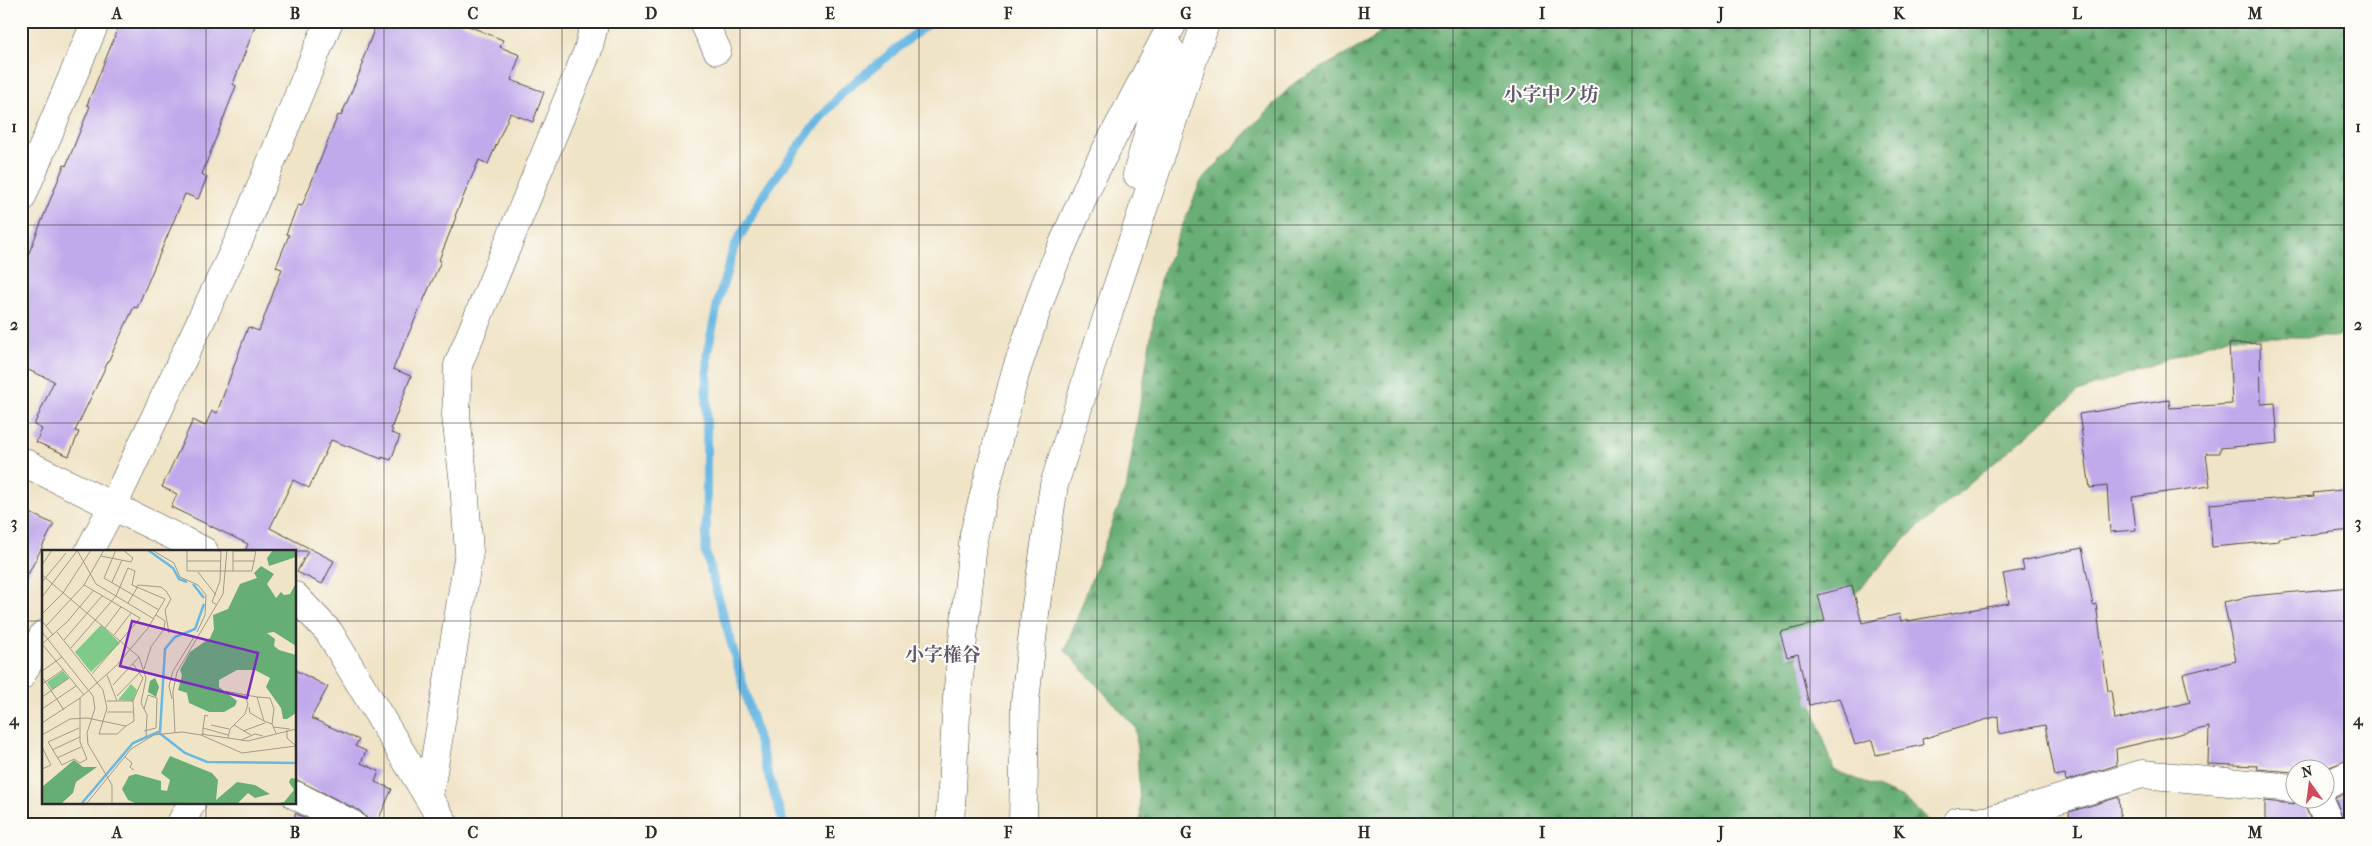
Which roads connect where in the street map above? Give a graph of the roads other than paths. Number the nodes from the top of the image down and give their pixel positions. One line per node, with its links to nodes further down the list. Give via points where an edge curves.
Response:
1 (96, 21): 9 (street)
2 (329, 21): 12 (street, via 239,240)
3 (595, 21): 22 (street, via 588,50 458,365 456,416 469,552)
4 (704, 21): 8 (street)
5 (1174, 21): 29 (street, via 1089,184 1046,283 1015,374 974,534 957,697)
6 (1180, 21): 10 (street, via 1108,279)
7 (1206, 21): 10 (street)
8 (717, 50)
9 (21, 199)
10 (1095, 353): 30 (street, via 1051,503 1026,701)
11 (21, 461): 12 (street)
12 (113, 506): 13 (street); 14 (street)
13 (90, 550)
14 (202, 550)
15 (296, 598): 22 (street, via 329,632)
16 (42, 638): 17 (street)
17 (21, 676)
18 (2351, 774): 19 (street)
19 (2334, 782)
20 (2284, 787): 25 (street, via 2142,774 1987,820)
21 (296, 796): 27 (street)
22 (429, 796): 28 (street)
23 (191, 804): 26 (street)
24 (2322, 808): 31 (street)
25 (1958, 821)
26 (180, 825)
27 (353, 825)
28 (445, 825)
29 (950, 825)
30 (1023, 825)
31 (2330, 825)

